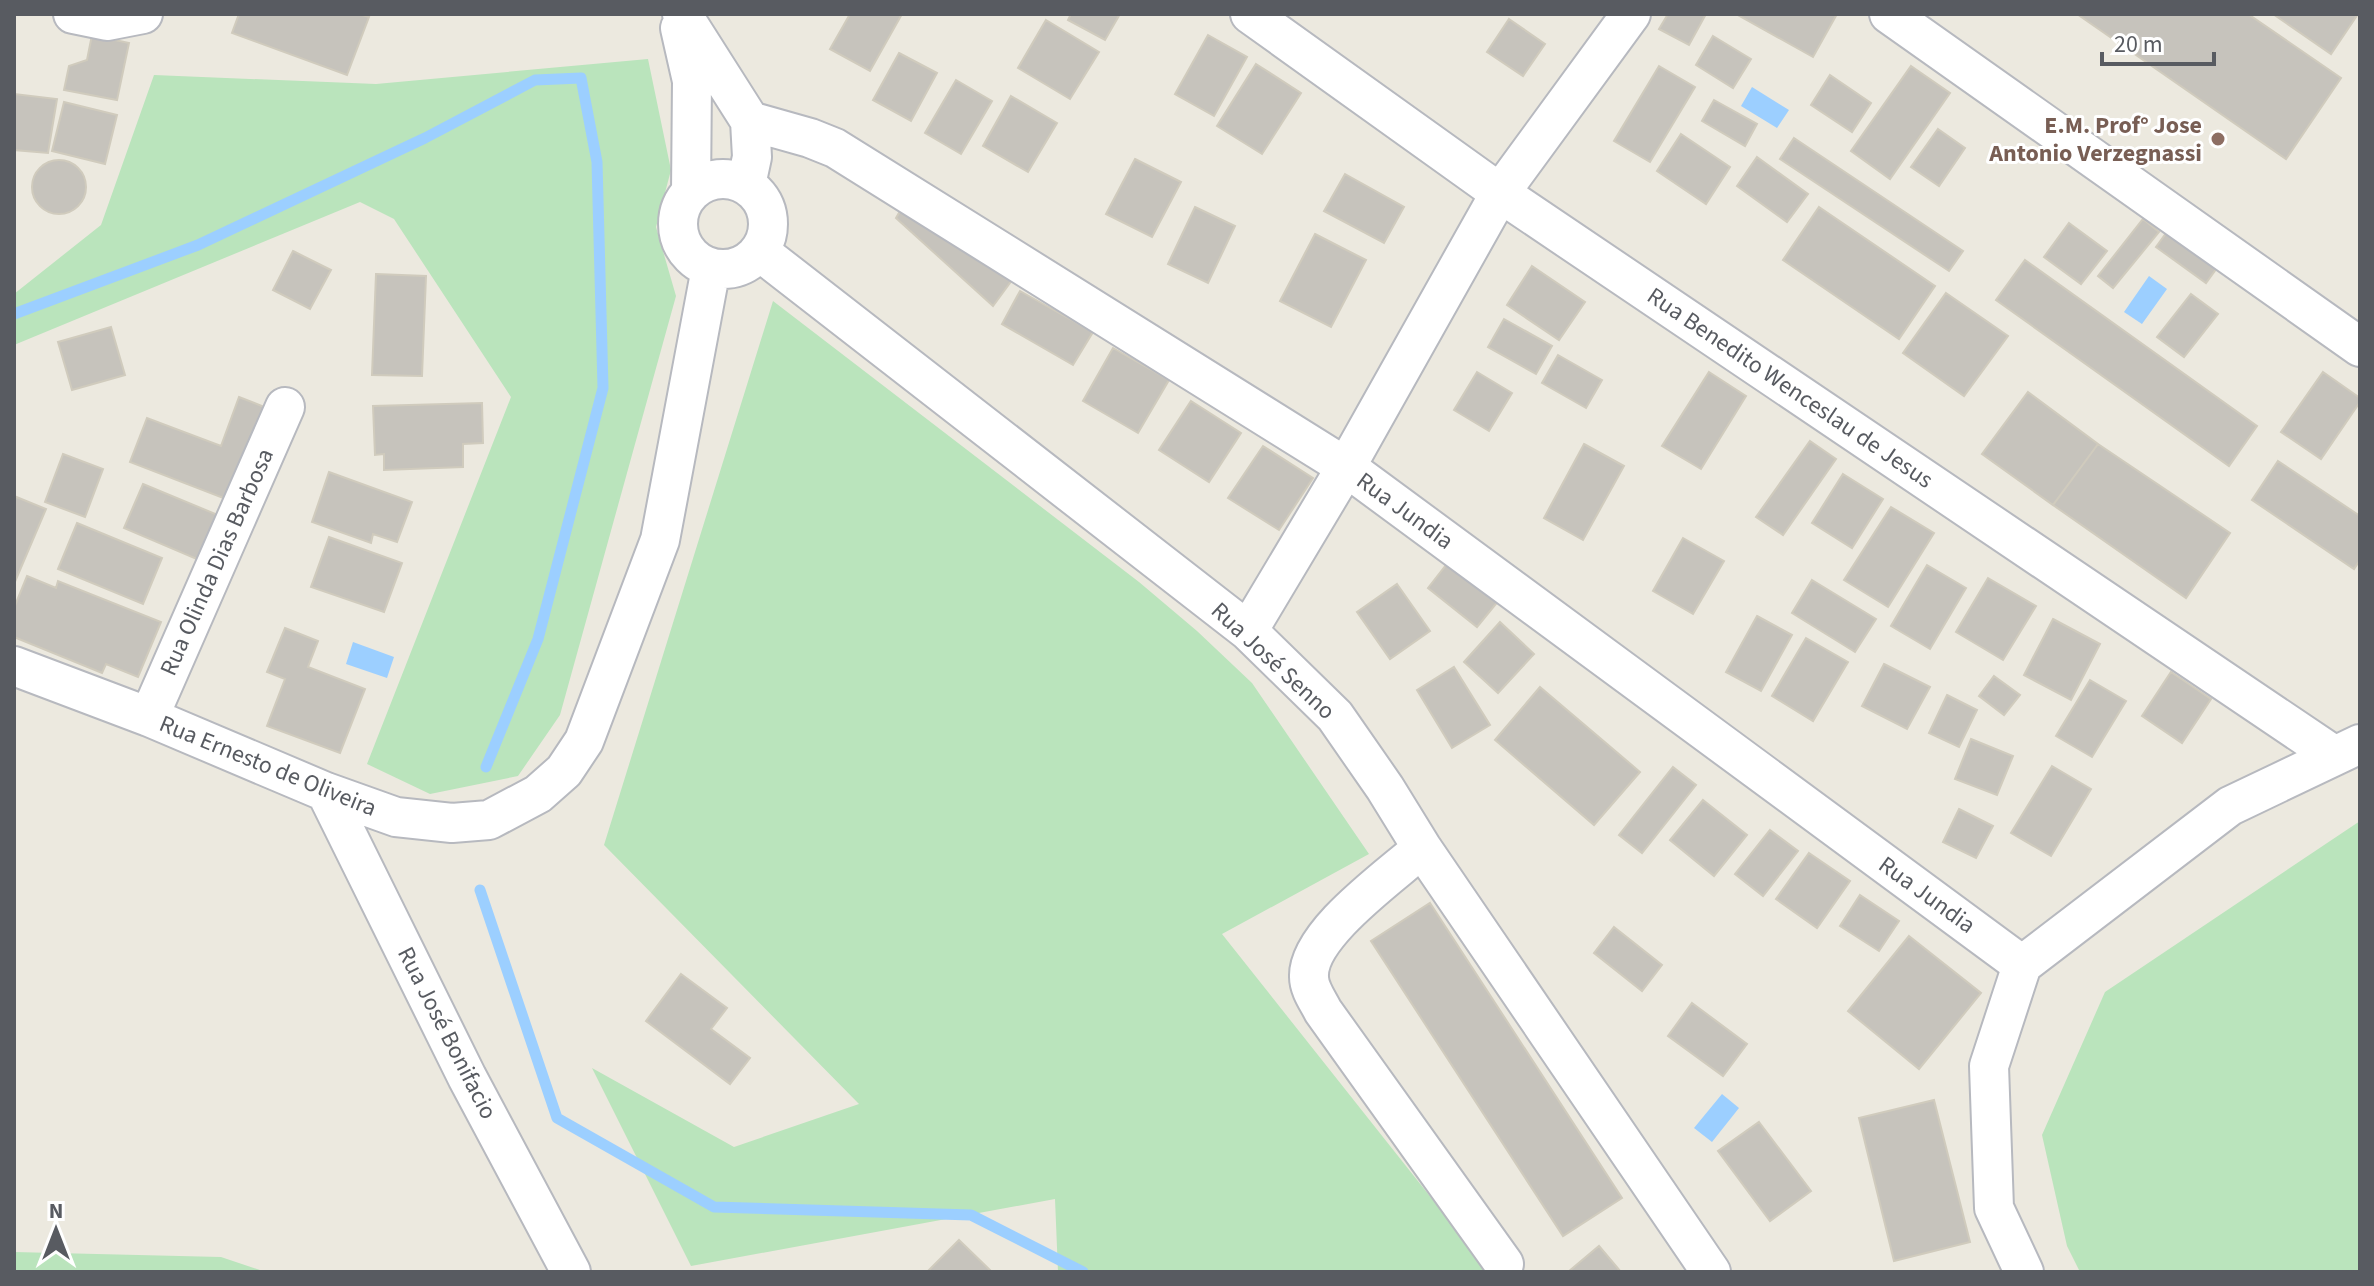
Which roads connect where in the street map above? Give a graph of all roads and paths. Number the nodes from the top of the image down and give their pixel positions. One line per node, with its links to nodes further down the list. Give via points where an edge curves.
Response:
1 (73, 14): 2 (street, via 107,21)
2 (143, 14)
3 (680, 14): 7 (street); 9 (street, via 692,81)
4 (1250, 14): 10 (street, Rua Benedito Wenceslau de Jesus)
5 (1631, 14): 10 (street)
6 (1889, 14): 13 (street)
7 (750, 121): 8 (street, via 752,157); 15 (street, Rua Jundia, via 835,148)
8 (746, 185): 9 (street, via 717,179); 11 (street, via 757,194 768,222)
9 (691, 192): 12 (street, via 681,204 679,235 685,250)
10 (1500, 193): 15 (street); 19 (street, Rua Benedito Wenceslau de Jesus)
11 (759, 251): 12 (street, via 746,263); 16 (street, Rua José Senno)
12 (711, 268): 20 (street, Rua Ernesto de Oliveira, via 660,540 584,741 564,771 538,794 489,820 452,823 396,817)
13 (2360, 347)
14 (285, 407): 18 (street, Rua Olinda Dias Barbosa)
15 (1346, 467): 16 (street); 22 (street, Rua Jundia)
16 (1248, 631): 21 (street, Rua José Senno, via 1335,716)
17 (14, 666): 18 (street, Rua Ernesto de Oliveira)
18 (149, 717): 20 (street, Rua Ernesto de Oliveira)
19 (2347, 750): 22 (street, via 2230,806)
20 (326, 792): 24 (street, Rua José Bonifacio)
21 (1422, 848): 23 (street, via 1334,925 1315,951 1308,982 1323,1011); 25 (street, Rua José Senno)
22 (2022, 965): 26 (street, via 1989,1066 1994,1208)
23 (1504, 1264)
24 (571, 1272)
25 (1711, 1272)
26 (2024, 1272)

